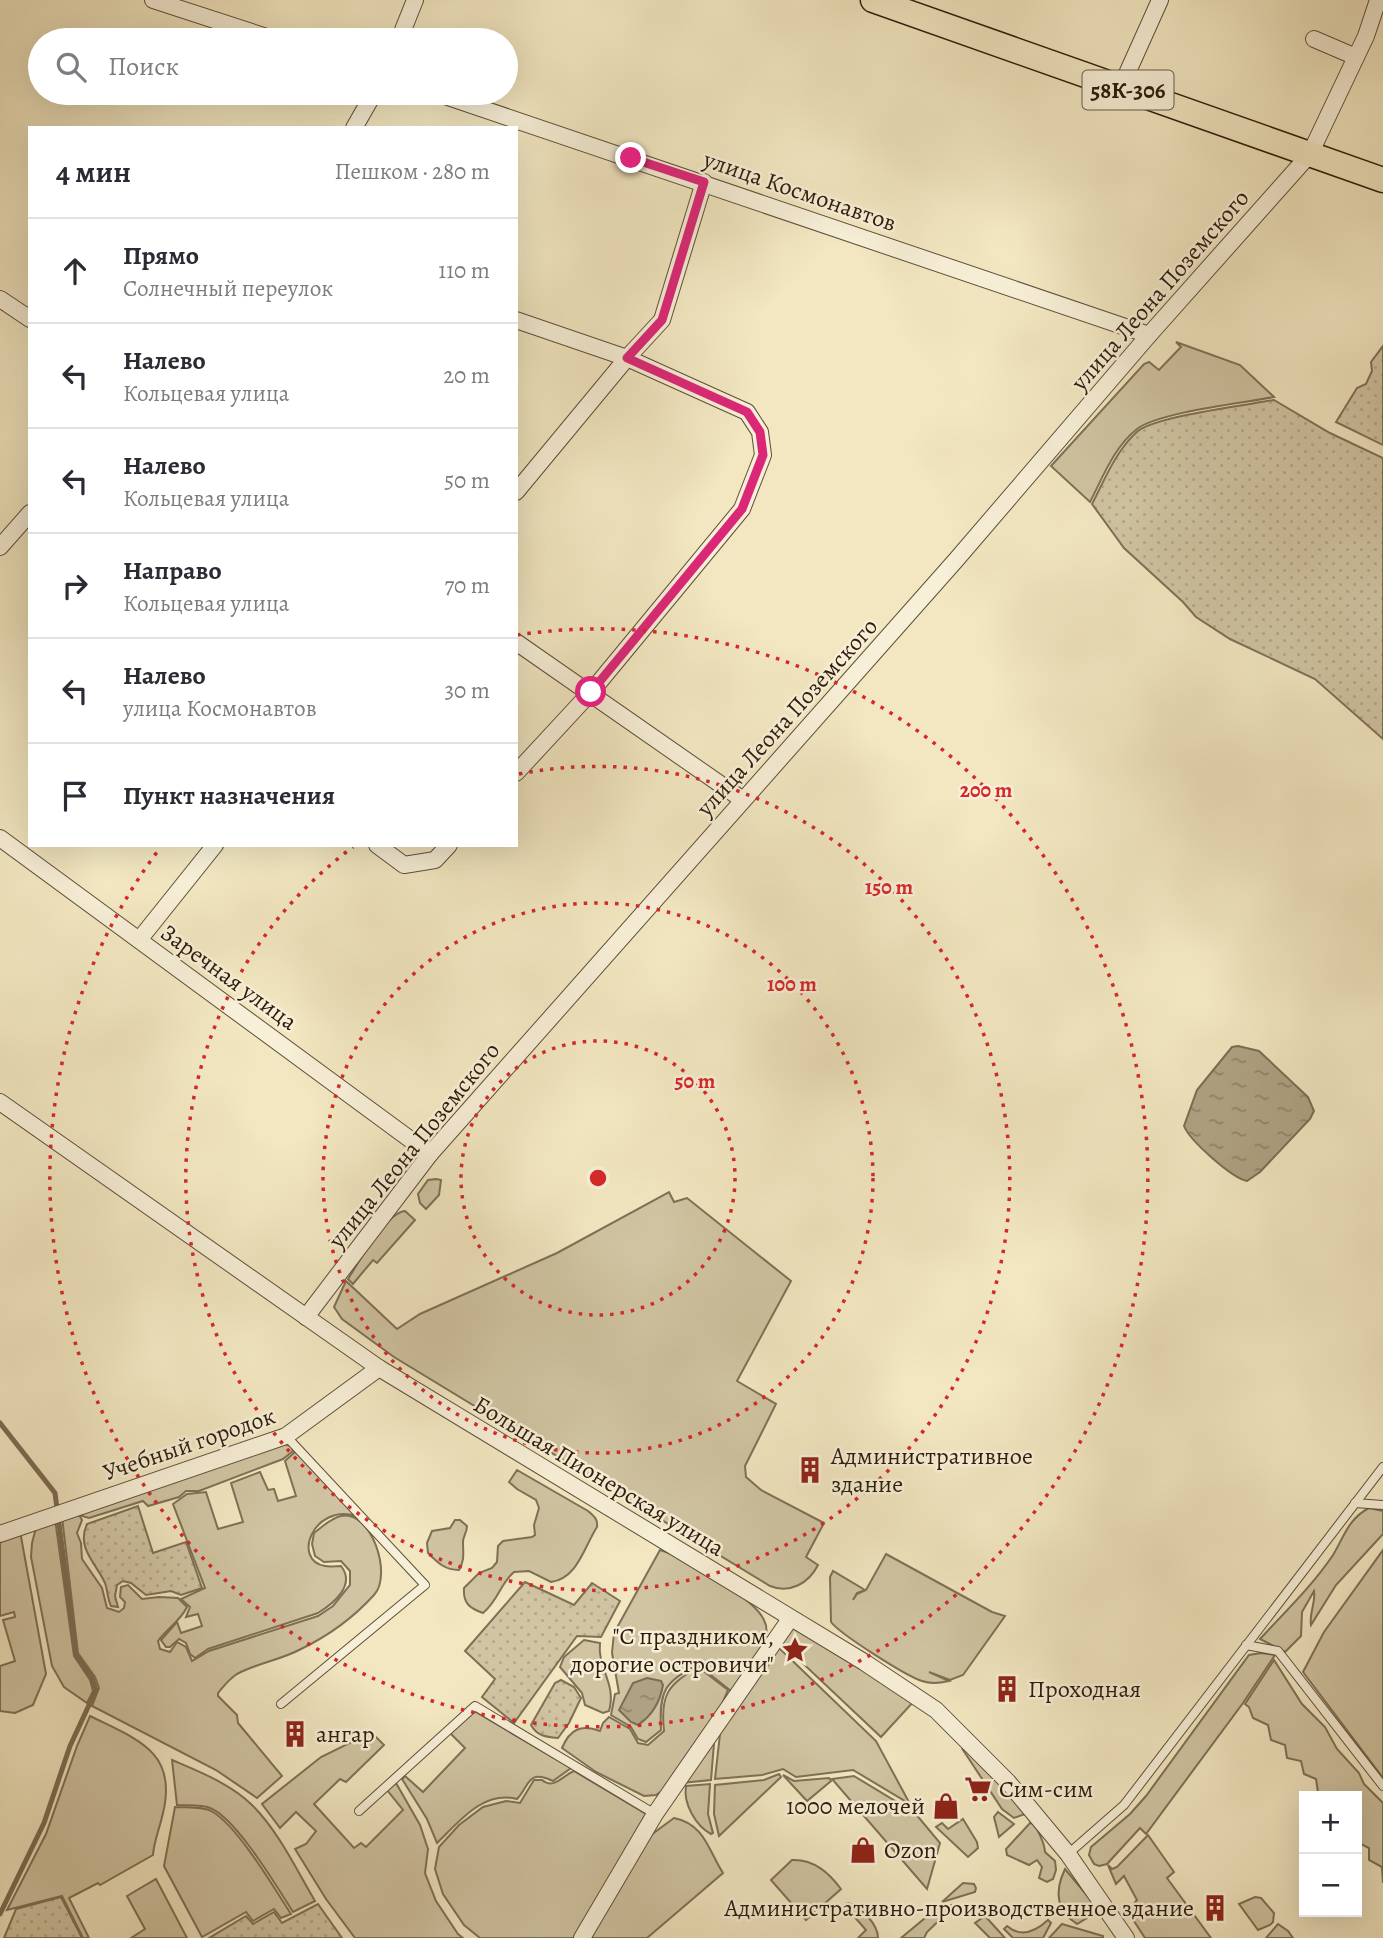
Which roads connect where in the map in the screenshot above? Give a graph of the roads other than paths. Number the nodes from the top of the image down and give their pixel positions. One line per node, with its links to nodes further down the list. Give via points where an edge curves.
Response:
1 (153, 0): 6 (street)
2 (415, 0): 7 (street)
3 (873, 0): 10 (highway, 58К-306)
4 (1160, 0): 10 (street)
5 (1378, 0): 9 (street, улица Леона Поземского)
6 (239, 28)
7 (404, 28)
8 (1314, 39): 9 (street)
9 (1356, 57): 14 (street, улица Леона Поземского)
10 (1121, 87): 14 (highway, 58К-306)
11 (367, 105): 13 (street)
12 (472, 105): 16 (street, улица Космонавтов)
13 (355, 126)
14 (1310, 154): 15 (highway, 58К-306); 20 (street, улица Леона Поземского)
15 (1383, 180)
16 (704, 182): 20 (street, улица Космонавтов); 21 (street, via 662,320)
17 (0, 299): 18 (street)
18 (28, 318)
19 (518, 321): 21 (street)
20 (1149, 335): 28 (street, улица Леона Поземского)
21 (627, 358): 22 (street); 26 (street, via 747,412 760,432 763,455 742,509)
22 (518, 490)
23 (28, 515): 24 (street)
24 (0, 547)
25 (518, 643): 26 (street)
26 (591, 692): 27 (street); 28 (street)
27 (518, 771)
28 (743, 800): 35 (street, улица Леона Поземского)
29 (0, 838): 33 (street, Заречная улица)
30 (213, 847): 33 (street)
31 (380, 847): 32 (street, via 404,865 435,860)
32 (447, 847)
33 (139, 940): 35 (street, Заречная улица)
34 (0, 1102): 36 (street, Большая Пионерская улица)
35 (430, 1154): 36 (street, улица Леона Поземского)
36 (306, 1317): 37 (street, Большая Пионерская улица)
37 (379, 1368): 38 (street, Учебный городок); 43 (street, Большая Пионерская улица)
38 (286, 1436): 42 (street, Учебный городок); 45 (lane, via 425,1586)
39 (1383, 1467): 40 (lane)
40 (1355, 1503): 41 (lane); 44 (lane)
41 (1383, 1505)
42 (0, 1534)
43 (790, 1619): 48 (street); 49 (street, Большая Пионерская улица, via 936,1710 1008,1782)
44 (1246, 1645): 46 (lane, via 1279,1651); 49 (lane, via 1124,1805)
45 (281, 1704)
46 (1383, 1786)
47 (359, 1811): 48 (lane, via 475,1706)
48 (655, 1814): 50 (street)
49 (1068, 1854): 51 (street, Большая Пионерская улица)
50 (582, 1938)
51 (1126, 1938)

